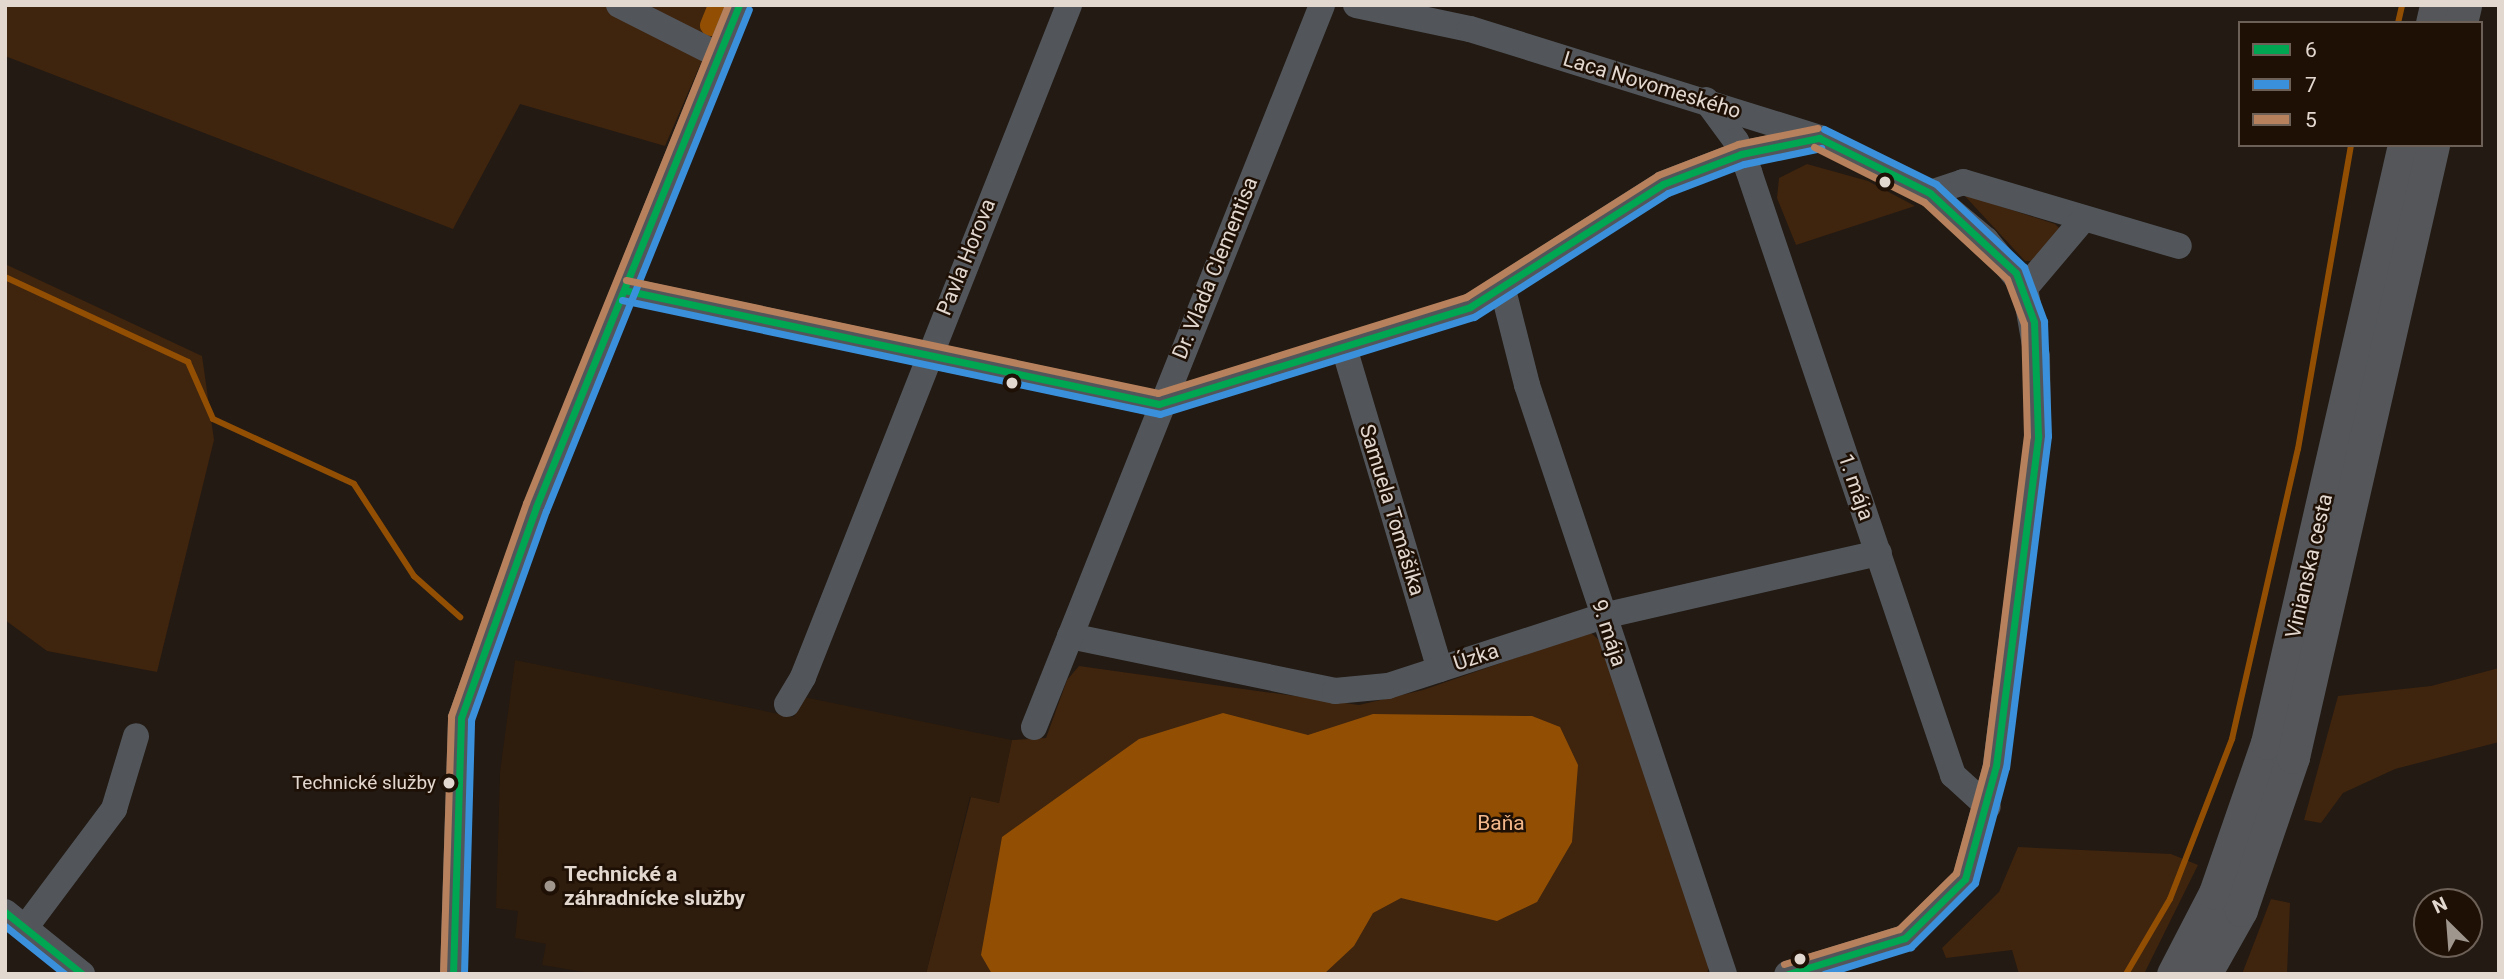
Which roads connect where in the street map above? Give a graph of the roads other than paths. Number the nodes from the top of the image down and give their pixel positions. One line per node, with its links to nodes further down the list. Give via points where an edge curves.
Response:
1 (620, 5): 6 (street)
2 (739, 5): 6 (street)
3 (1069, 5): 19 (street, Pavla Horova)
4 (1322, 5): 20 (street, Dr. Vlada Clementisa)
5 (1356, 5): 7 (street, Laca Novomeského, via 1470,29)
6 (720, 55): 16 (street)
7 (1706, 100): 8 (street, Laca Novomeského); 11 (street, 1. mája)
8 (1819, 138): 11 (street); 12 (street, Laca Novomeského)
9 (2404, 147): 35 (main road, Vinianska cesta, via 2267,743 2215,893)
10 (2433, 147): 36 (main road, Vinianska cesta, via 2293,757 2241,910)
11 (1741, 155): 17 (street, via 1663,184 1610,213); 21 (street, 1. mája)
12 (1930, 193): 13 (street, via 1963,182); 15 (street, Laca Novomeského, via 1986,240)
13 (2081, 222): 14 (street); 15 (street)
14 (2179, 246)
15 (2025, 288): 28 (street, via 2037,358 2038,436)
16 (624, 290): 19 (street); 32 (street, via 536,507 461,718)
17 (1503, 290): 18 (street); 22 (street, 9. mája)
18 (1345, 351): 20 (street); 24 (street, Samuela Tomášika)
19 (926, 359): 20 (street); 25 (street, Pavla Horova, via 803,677)
20 (1159, 404): 23 (street, Dr. Vlada Clementisa)
21 (1879, 553): 22 (street, Úzka); 28 (street, 1. mája, via 1954,775)
22 (1603, 616): 24 (street, Úzka); 33 (street, 9. mája)
23 (1070, 636): 24 (street, Úzka, via 1335,691 1388,686); 26 (street, Dr. Vlada Clementisa)
24 (1440, 669)
25 (787, 704)
26 (1034, 727)
27 (136, 736): 29 (street, via 114,809)
28 (1989, 807): 30 (street, via 1965,879 1925,925)
29 (15, 920): 31 (street)
30 (1858, 966): 34 (street)
31 (82, 974)
32 (453, 974)
33 (1724, 974)
34 (1787, 974)
35 (2173, 974)
36 (2205, 974)

